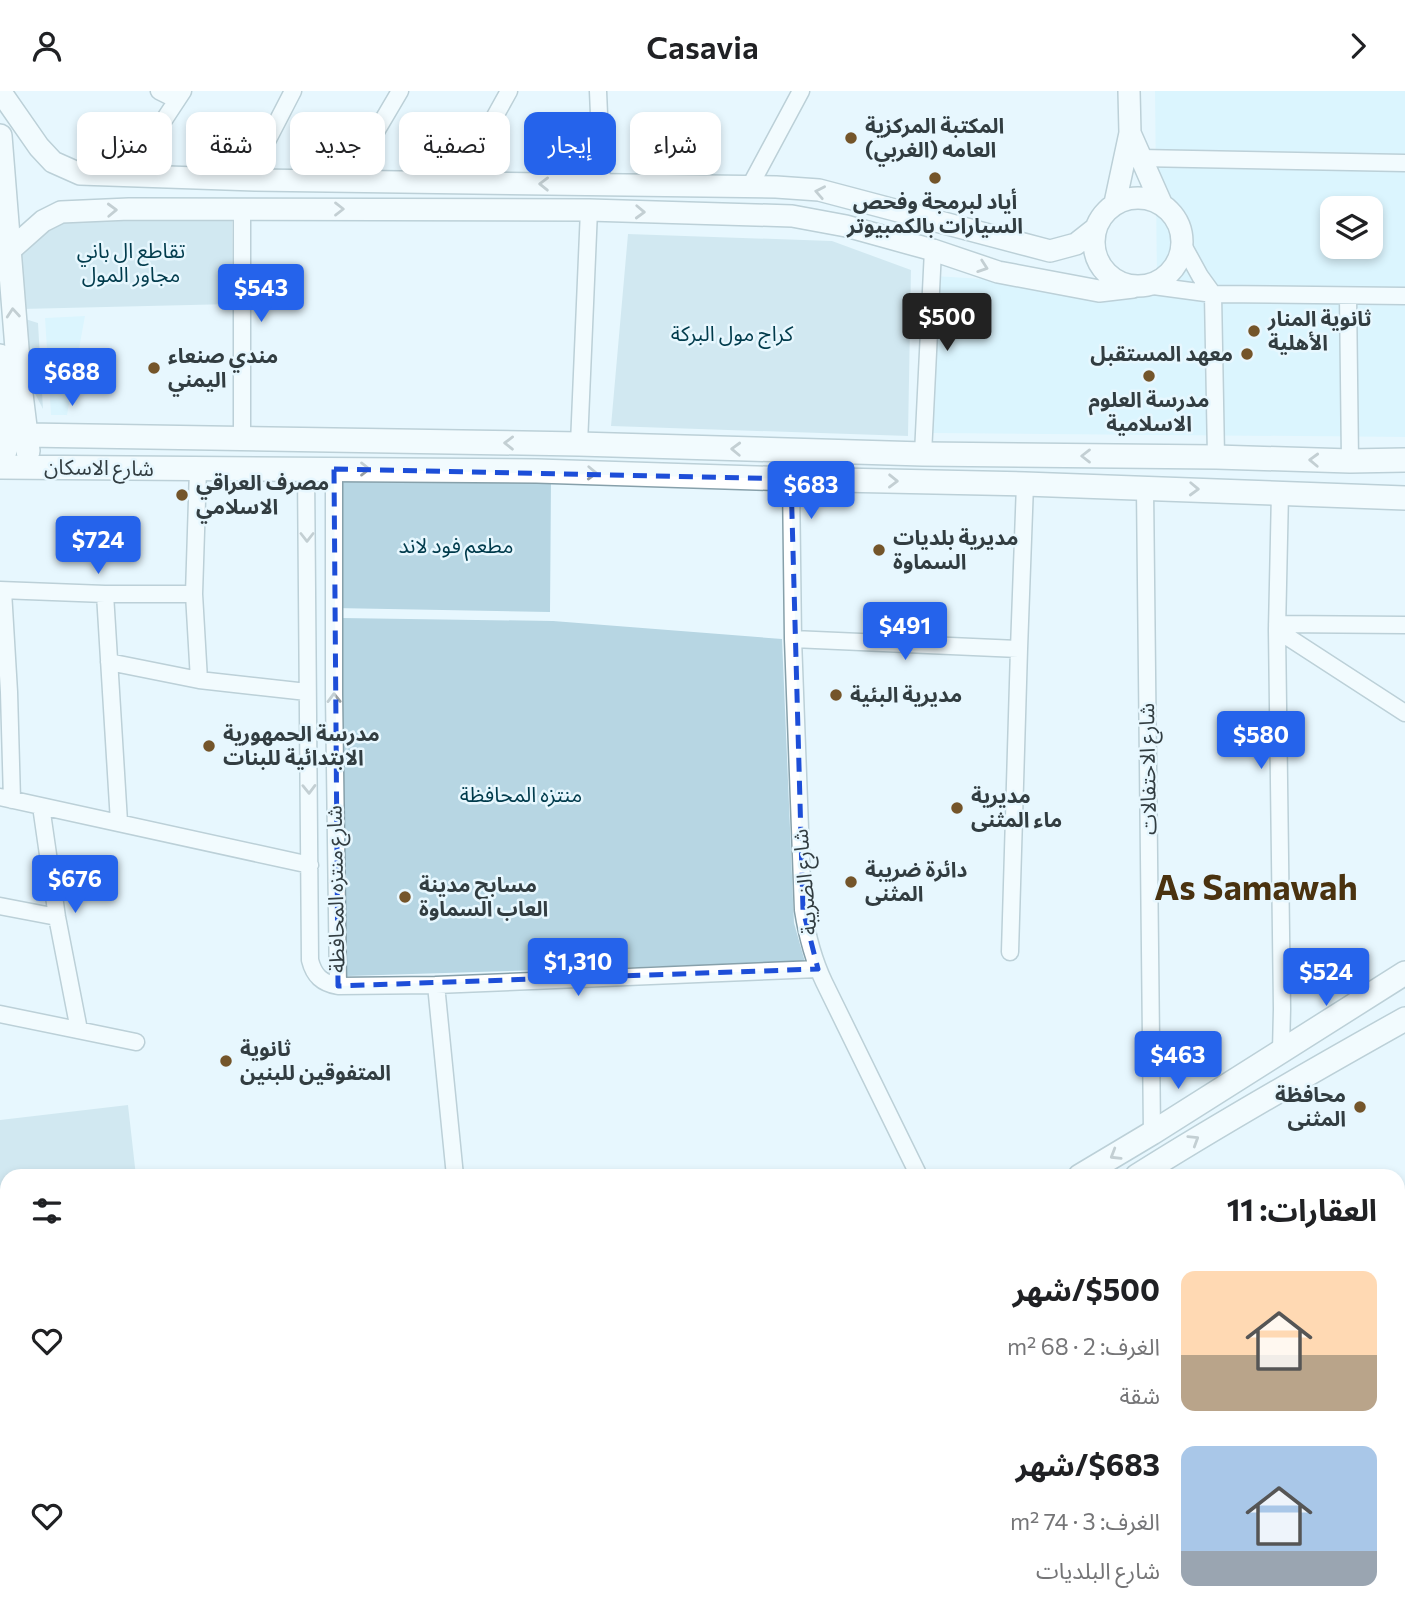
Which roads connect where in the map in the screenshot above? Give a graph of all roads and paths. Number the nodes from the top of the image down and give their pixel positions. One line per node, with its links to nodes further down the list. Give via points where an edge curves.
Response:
1 (0, 91): 14 (street, via 46,155)
2 (159, 91): 9 (street)
3 (293, 91): 18 (street)
4 (400, 91): 19 (street)
5 (509, 91): 20 (street)
6 (598, 91): 21 (street)
7 (801, 91): 22 (street)
8 (1129, 91): 10 (street)
9 (180, 95): 17 (street)
10 (1130, 133): 12 (street); 24 (street)
11 (0, 136): 31 (main road)
12 (1140, 158): 13 (street); 23 (street)
13 (1405, 163)
14 (77, 173)
15 (80, 175): 27 (street, via 74,191)
16 (104, 175): 17 (street)
17 (127, 176): 18 (street)
18 (247, 180): 19 (street)
19 (347, 181): 20 (street)
20 (458, 183): 21 (street, one-way to 20)
21 (602, 185): 22 (street)
22 (750, 186): 28 (street, one-way to 22, via 1076,244 1050,251 818,190)
23 (1161, 203): 24 (street, via 1130,198); 29 (street, via 1181,229)
24 (1115, 204): 28 (street)
25 (243, 209): 26 (street, one-way to 26); 27 (street, one-way to 25); 39 (street)
26 (589, 210): 30 (street, one-way to 30, via 792,216); 40 (street)
27 (83, 211): 31 (street, via 61,212 43,221)
28 (1095, 229): 32 (street, via 1097,258 1105,271 1116,280)
29 (1183, 245): 32 (street, via 1172,270 1162,279); 33 (street)
30 (933, 250): 32 (street, one-way to 32, via 1044,282 1099,291); 42 (street)
31 (8, 252): 37 (main road, one-way to 31)
32 (1140, 286): 33 (street)
33 (1213, 294): 34 (street); 43 (street)
34 (1348, 296): 35 (street); 44 (street)
35 (1405, 296)
36 (0, 356): 37 (main road)
37 (8, 392): 38 (main road, via 54,425); 41 (main road)
38 (117, 437): 39 (main road); 41 (main road)
39 (242, 438): 40 (main road, one-way to 39)
40 (579, 445): 42 (main road, one-way to 40)
41 (18, 446): 46 (main road); 47 (main road, شارع الاسكان)
42 (923, 454): 43 (main road, one-way to 42)
43 (1216, 457): 44 (main road, one-way to 43)
44 (1350, 461): 45 (main road)
45 (1405, 462)
46 (2, 467)
47 (198, 469): 48 (main road, شارع الاسكان); 59 (street)
48 (306, 469): 49 (main road, شارع الاسكان); 67 (street, شارع منتزه المحافظة, one-way to 67)
49 (334, 469): 50 (main road, شارع الاسكان, one-way to 50); 79 (street, شارع منتزه المحافظة, one-way to 49)
50 (791, 479): 51 (main road, شارع الاسكان, one-way to 51); 62 (street, شارع الضريبة)
51 (1026, 484): 52 (main road, شارع الاسكان); 63 (street)
52 (1145, 488): 54 (main road, شارع الاسكان, one-way to 54); 89 (street, شارع الاحتفالات)
53 (1405, 491): 55 (main road)
54 (1280, 492): 55 (main road, شارع الاسكان); 61 (street)
55 (1363, 495): 56 (main road)
56 (1405, 498)
57 (1, 590): 58 (street); 66 (street)
58 (105, 594): 59 (street); 64 (street)
59 (194, 594): 65 (street)
60 (1405, 625): 61 (street)
61 (1277, 627): 68 (street); 87 (street, via 1282,1009)
62 (793, 639): 63 (street); 76 (street, شارع الضريبة, via 803,910)
63 (1019, 649): 75 (street)
64 (109, 662): 65 (street); 71 (street)
65 (199, 680): 67 (street)
66 (4, 691): 69 (street)
67 (307, 692): 72 (street, شارع منتزه المحافظة, one-way to 72)
68 (1405, 713)
69 (6, 799): 70 (street)
70 (41, 806): 71 (street); 74 (street)
71 (119, 823): 72 (street)
72 (310, 865): 79 (street, شارع منتزه المحافظة, via 310,960 319,979)
73 (0, 906): 74 (street)
74 (57, 917): 85 (street)
75 (1010, 952)
76 (818, 969): 78 (street); 91 (street, شارع الضريبة)
77 (1405, 973): 87 (main road)
78 (436, 985): 79 (street); 90 (street)
79 (338, 986)
80 (1405, 989): 83 (main road)
81 (1405, 1005): 83 (main road)
82 (0, 1014): 85 (street)
83 (1377, 1014): 87 (main road); 88 (main road)
84 (1405, 1019): 88 (main road)
85 (79, 1030): 86 (street)
86 (136, 1042)
87 (1289, 1046): 89 (main road)
88 (1315, 1069): 93 (main road, one-way to 88)
89 (1152, 1133): 92 (main road, one-way to 92)
90 (455, 1169)
91 (916, 1169)
92 (1092, 1169)
93 (1148, 1169)

